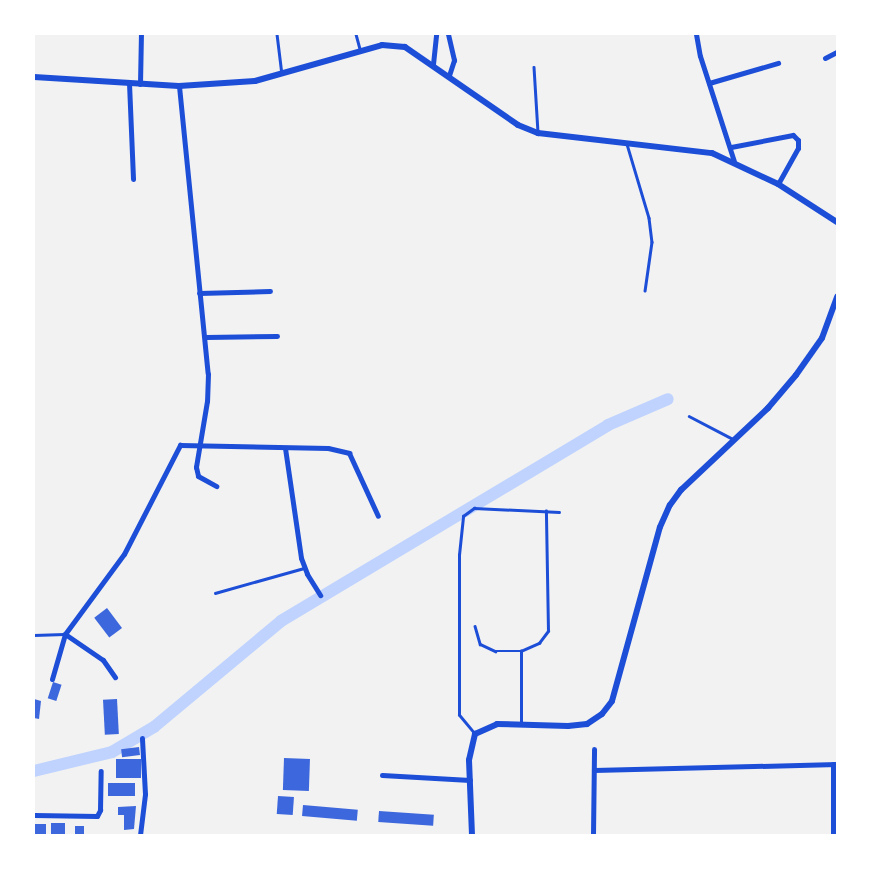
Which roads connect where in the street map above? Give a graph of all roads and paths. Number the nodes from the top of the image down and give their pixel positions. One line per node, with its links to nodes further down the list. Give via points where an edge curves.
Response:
1 (141, 34): 18 (street)
2 (277, 34): 13 (lane)
3 (356, 34): 7 (lane)
4 (436, 34): 11 (street)
5 (448, 34): 14 (street, via 454,60)
6 (696, 34): 17 (street)
7 (360, 51): 11 (street, via 382,45 405,47); 13 (street)
8 (837, 52): 9 (street)
9 (825, 58)
10 (778, 63): 17 (street)
11 (433, 64): 14 (street)
12 (534, 67): 20 (lane)
13 (283, 75): 19 (street, via 255,82)
14 (449, 75): 20 (street, via 518,125)
15 (34, 77): 16 (street)
16 (129, 83): 18 (street); 24 (street)
17 (709, 83): 22 (street)
18 (140, 84): 19 (street)
19 (179, 86): 29 (street)
20 (538, 134): 21 (street)
21 (626, 142): 23 (street, via 712,153); 28 (lane, via 649,218 652,242)
22 (731, 147): 23 (street); 25 (street, via 793,135 798,140 798,148)
23 (734, 161): 25 (street)
24 (133, 179)
25 (778, 184): 26 (street)
26 (837, 222)
27 (270, 291): 29 (street)
28 (645, 291)
29 (199, 294): 32 (street)
30 (837, 297): 34 (street, via 822,338 796,375 768,408)
31 (277, 336): 32 (street)
32 (206, 337): 35 (street, via 207,402)
33 (689, 416): 34 (lane)
34 (734, 440): 50 (street, via 681,490 670,505 660,527 612,701 602,714 587,724)
35 (198, 444): 36 (street); 37 (street, via 197,473); 45 (street, via 180,445 124,554)
36 (285, 448): 40 (street, via 328,448 349,454); 41 (street)
37 (216, 486)
38 (546, 511): 39 (lane); 47 (lane, via 548,631 539,643); 51 (lane, via 474,508 463,516 458,555 459,715)
39 (559, 512)
40 (378, 516)
41 (304, 568): 42 (lane); 43 (street)
42 (215, 593)
43 (320, 595)
44 (475, 626): 47 (lane, via 480,644 495,650)
45 (65, 634): 46 (lane); 48 (street, via 103,660); 49 (street)
46 (34, 635)
47 (521, 651): 50 (lane)
48 (115, 678)
49 (52, 679)
50 (521, 724): 51 (street, via 497,724)
51 (474, 734): 58 (street, via 470,744)
52 (142, 738): 60 (street, via 145,794)
53 (594, 749): 55 (street)
54 (835, 764): 55 (street); 63 (street)
55 (594, 770): 62 (street)
56 (101, 771): 59 (street, via 97,816)
57 (382, 775): 58 (street)
58 (470, 780): 61 (street)
59 (34, 815)
60 (140, 835)
61 (472, 835)
62 (593, 835)
63 (834, 835)

